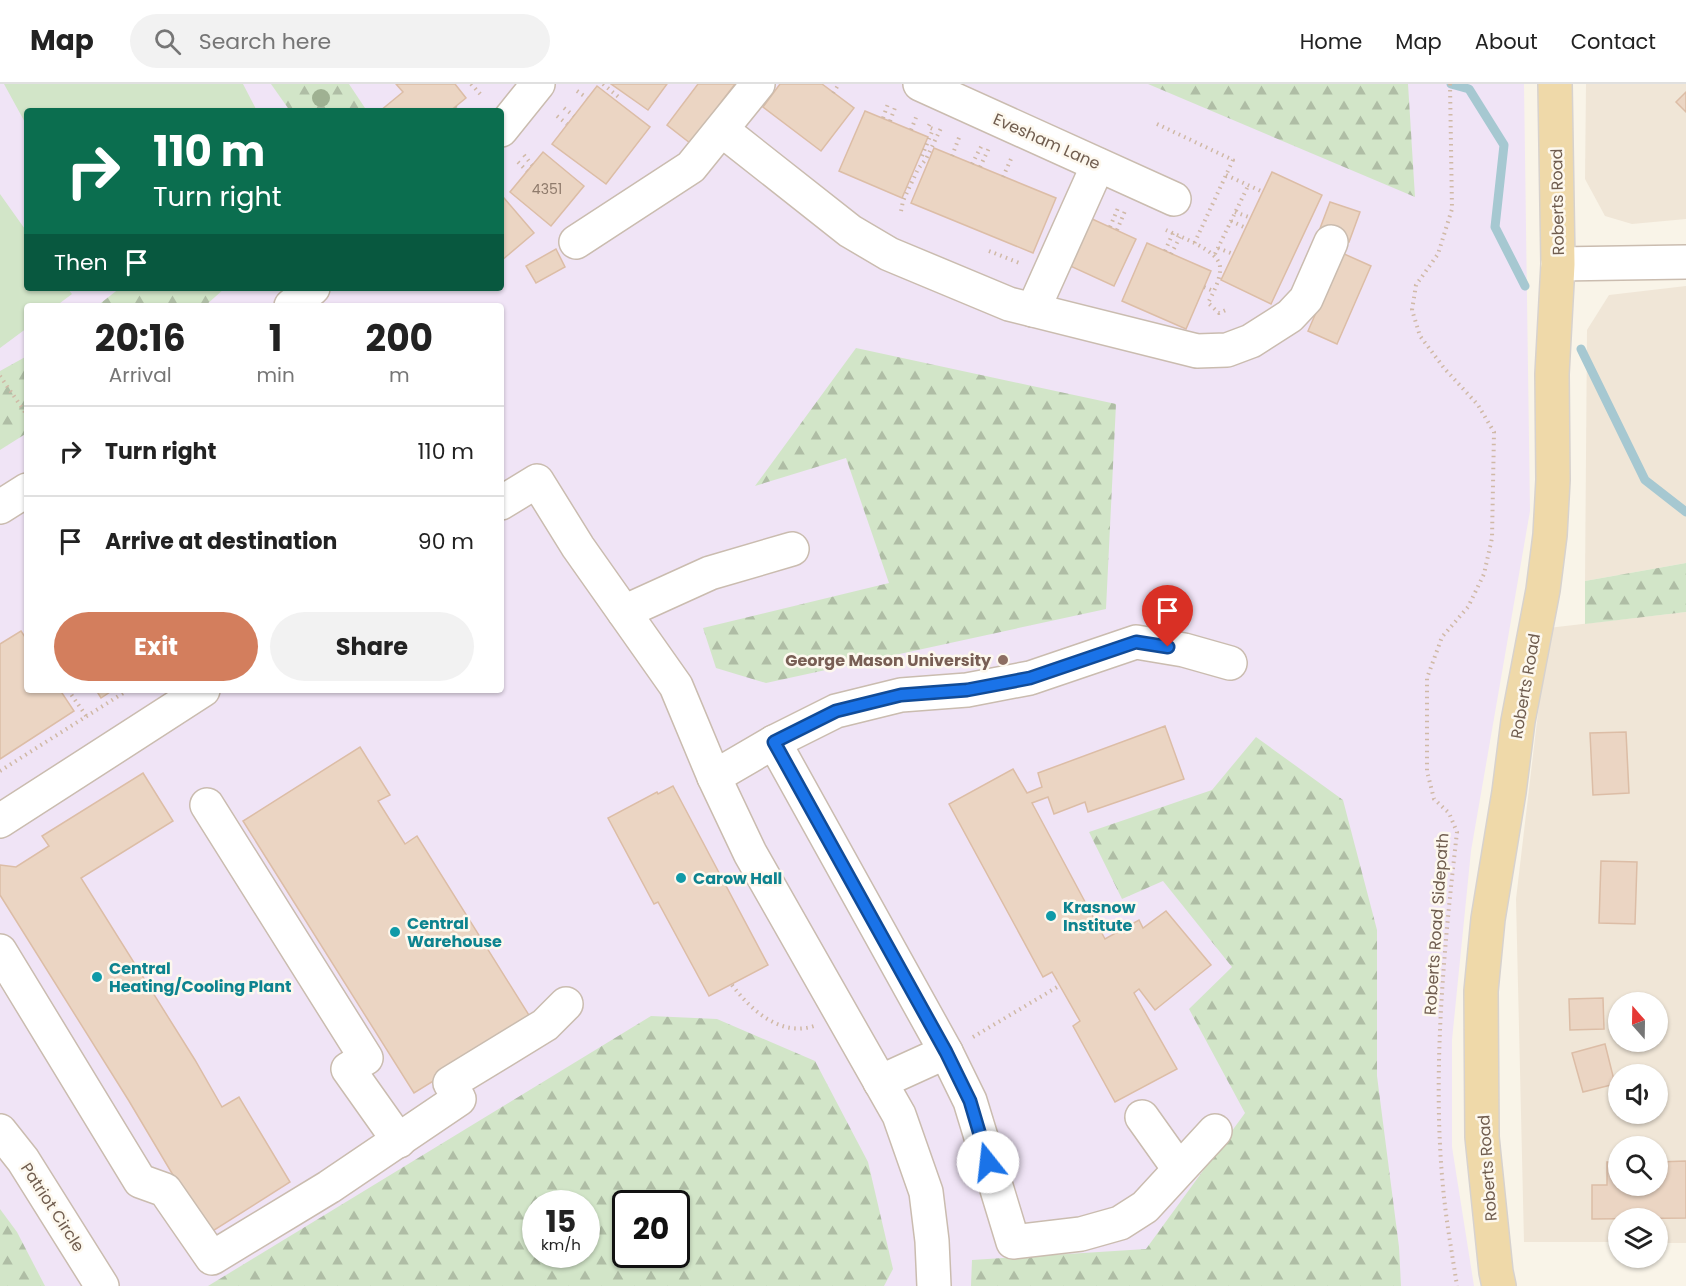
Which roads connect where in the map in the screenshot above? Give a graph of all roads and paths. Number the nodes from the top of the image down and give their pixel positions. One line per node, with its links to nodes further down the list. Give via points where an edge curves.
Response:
1 (471, 84): 10 (path)
2 (538, 84): 23 (street)
3 (603, 84): 12 (path)
4 (758, 84): 25 (street)
5 (839, 84): 9 (path)
6 (1450, 84): 104 (path, Roberts Road Sidepath, via 1452,208 1438,254 1416,285 1412,310 1420,336 1478,405 1494,432 1492,538 1484,574 1468,607 1442,637 1427,678 1427,771 1434,799 1449,813 1456,832 1444,960 1439,1099 1443,1187)
7 (1555, 84): 66 (main road, Roberts Road)
8 (577, 90): 11 (path)
9 (833, 93)
10 (483, 97)
11 (587, 98)
12 (621, 99)
13 (889, 101): 18 (path)
14 (911, 101): 19 (path); 26 (path); 41 (street, Evesham Lane)
15 (564, 108): 17 (path)
16 (557, 116): 21 (path)
17 (574, 116)
18 (883, 118)
19 (890, 121)
20 (931, 121): 31 (path, via 928,127 933,129)
21 (567, 124)
22 (1157, 124): 39 (path, via 1233,160)
23 (504, 126)
24 (942, 126): 45 (path)
25 (722, 130): 57 (street, via 691,166); 71 (street, via 850,231 889,254 1009,304)
26 (911, 130)
27 (961, 135): 32 (path)
28 (982, 144): 35 (path)
29 (989, 148): 37 (path)
30 (524, 155): 36 (path)
31 (922, 156)
32 (951, 156)
33 (1011, 158): 40 (path)
34 (518, 162): 38 (path)
35 (972, 164)
36 (532, 165)
37 (980, 167)
38 (527, 171)
39 (1226, 175): 42 (path); 59 (path)
40 (1004, 177)
41 (1092, 179): 44 (path); 48 (street, Evesham Lane); 71 (street)
42 (1248, 186): 43 (path); 47 (path)
43 (1263, 192)
44 (1118, 208): 46 (path); 52 (path)
45 (901, 211)
46 (1125, 211): 49 (path); 54 (path)
47 (1235, 212): 50 (path); 51 (path)
48 (1168, 214): 55 (path)
49 (1135, 216)
50 (1251, 218)
51 (1231, 222): 53 (path); 60 (path)
52 (1110, 227)
53 (1246, 228)
54 (1117, 230)
55 (1173, 233): 56 (path); 61 (path)
56 (1179, 237): 59 (path); 62 (path)
57 (576, 242)
58 (1331, 242): 71 (street, via 1306,299 1290,316 1251,341 1227,350 1197,351)
59 (1194, 244): 64 (path)
60 (1218, 248): 63 (path); 64 (path)
61 (1165, 251)
62 (1171, 254)
63 (1233, 254)
64 (1215, 255): 69 (path, via 1221,266)
65 (1686, 262): 66 (street)
66 (1558, 264): 105 (main road, Roberts Road, via 1550,535 1488,919 1481,992 1482,1137)
67 (1204, 287): 69 (path)
68 (309, 291): 70 (street)
69 (1214, 291): 72 (path, via 1208,303 1219,313)
70 (295, 303)
71 (1033, 310)
72 (1226, 310)
73 (0, 376): 74 (path)
74 (24, 411)
75 (24, 492): 77 (street)
76 (504, 501): 79 (street, via 537,481)
77 (0, 507)
78 (792, 549): 79 (street, via 710,573)
79 (624, 612): 87 (street, via 676,686)
80 (1230, 663): 85 (street, via 1136,642 1030,678 967,690 901,695 836,711)
81 (70, 693): 84 (path)
82 (123, 693): 84 (path)
83 (198, 693): 89 (street)
84 (87, 717): 86 (path)
85 (774, 742): 87 (street); 95 (street)
86 (0, 771)
87 (714, 777): 96 (street, via 750,853)
88 (207, 805): 100 (street, via 366,1058 348,1069)
89 (0, 821)
90 (0, 951): 100 (street, via 140,1180 165,1190 212,1258)
91 (732, 985): 94 (path, via 758,1013 777,1024 796,1029)
92 (1059, 986): 95 (path)
93 (566, 1004): 100 (street, via 545,1025 450,1083 459,1099)
94 (820, 1023)
95 (946, 1052): 96 (street); 101 (street, via 970,1101 1013,1242 1081,1234 1120,1223 1145,1208)
96 (880, 1082): 103 (street, via 899,1115 926,1192)
97 (1142, 1117): 101 (street)
98 (0, 1131): 102 (street, Patriot Circle)
99 (1215, 1131): 101 (street)
100 (399, 1141)
101 (1179, 1169)
102 (102, 1286)
103 (934, 1286)
104 (1457, 1286)
105 (1499, 1286)

